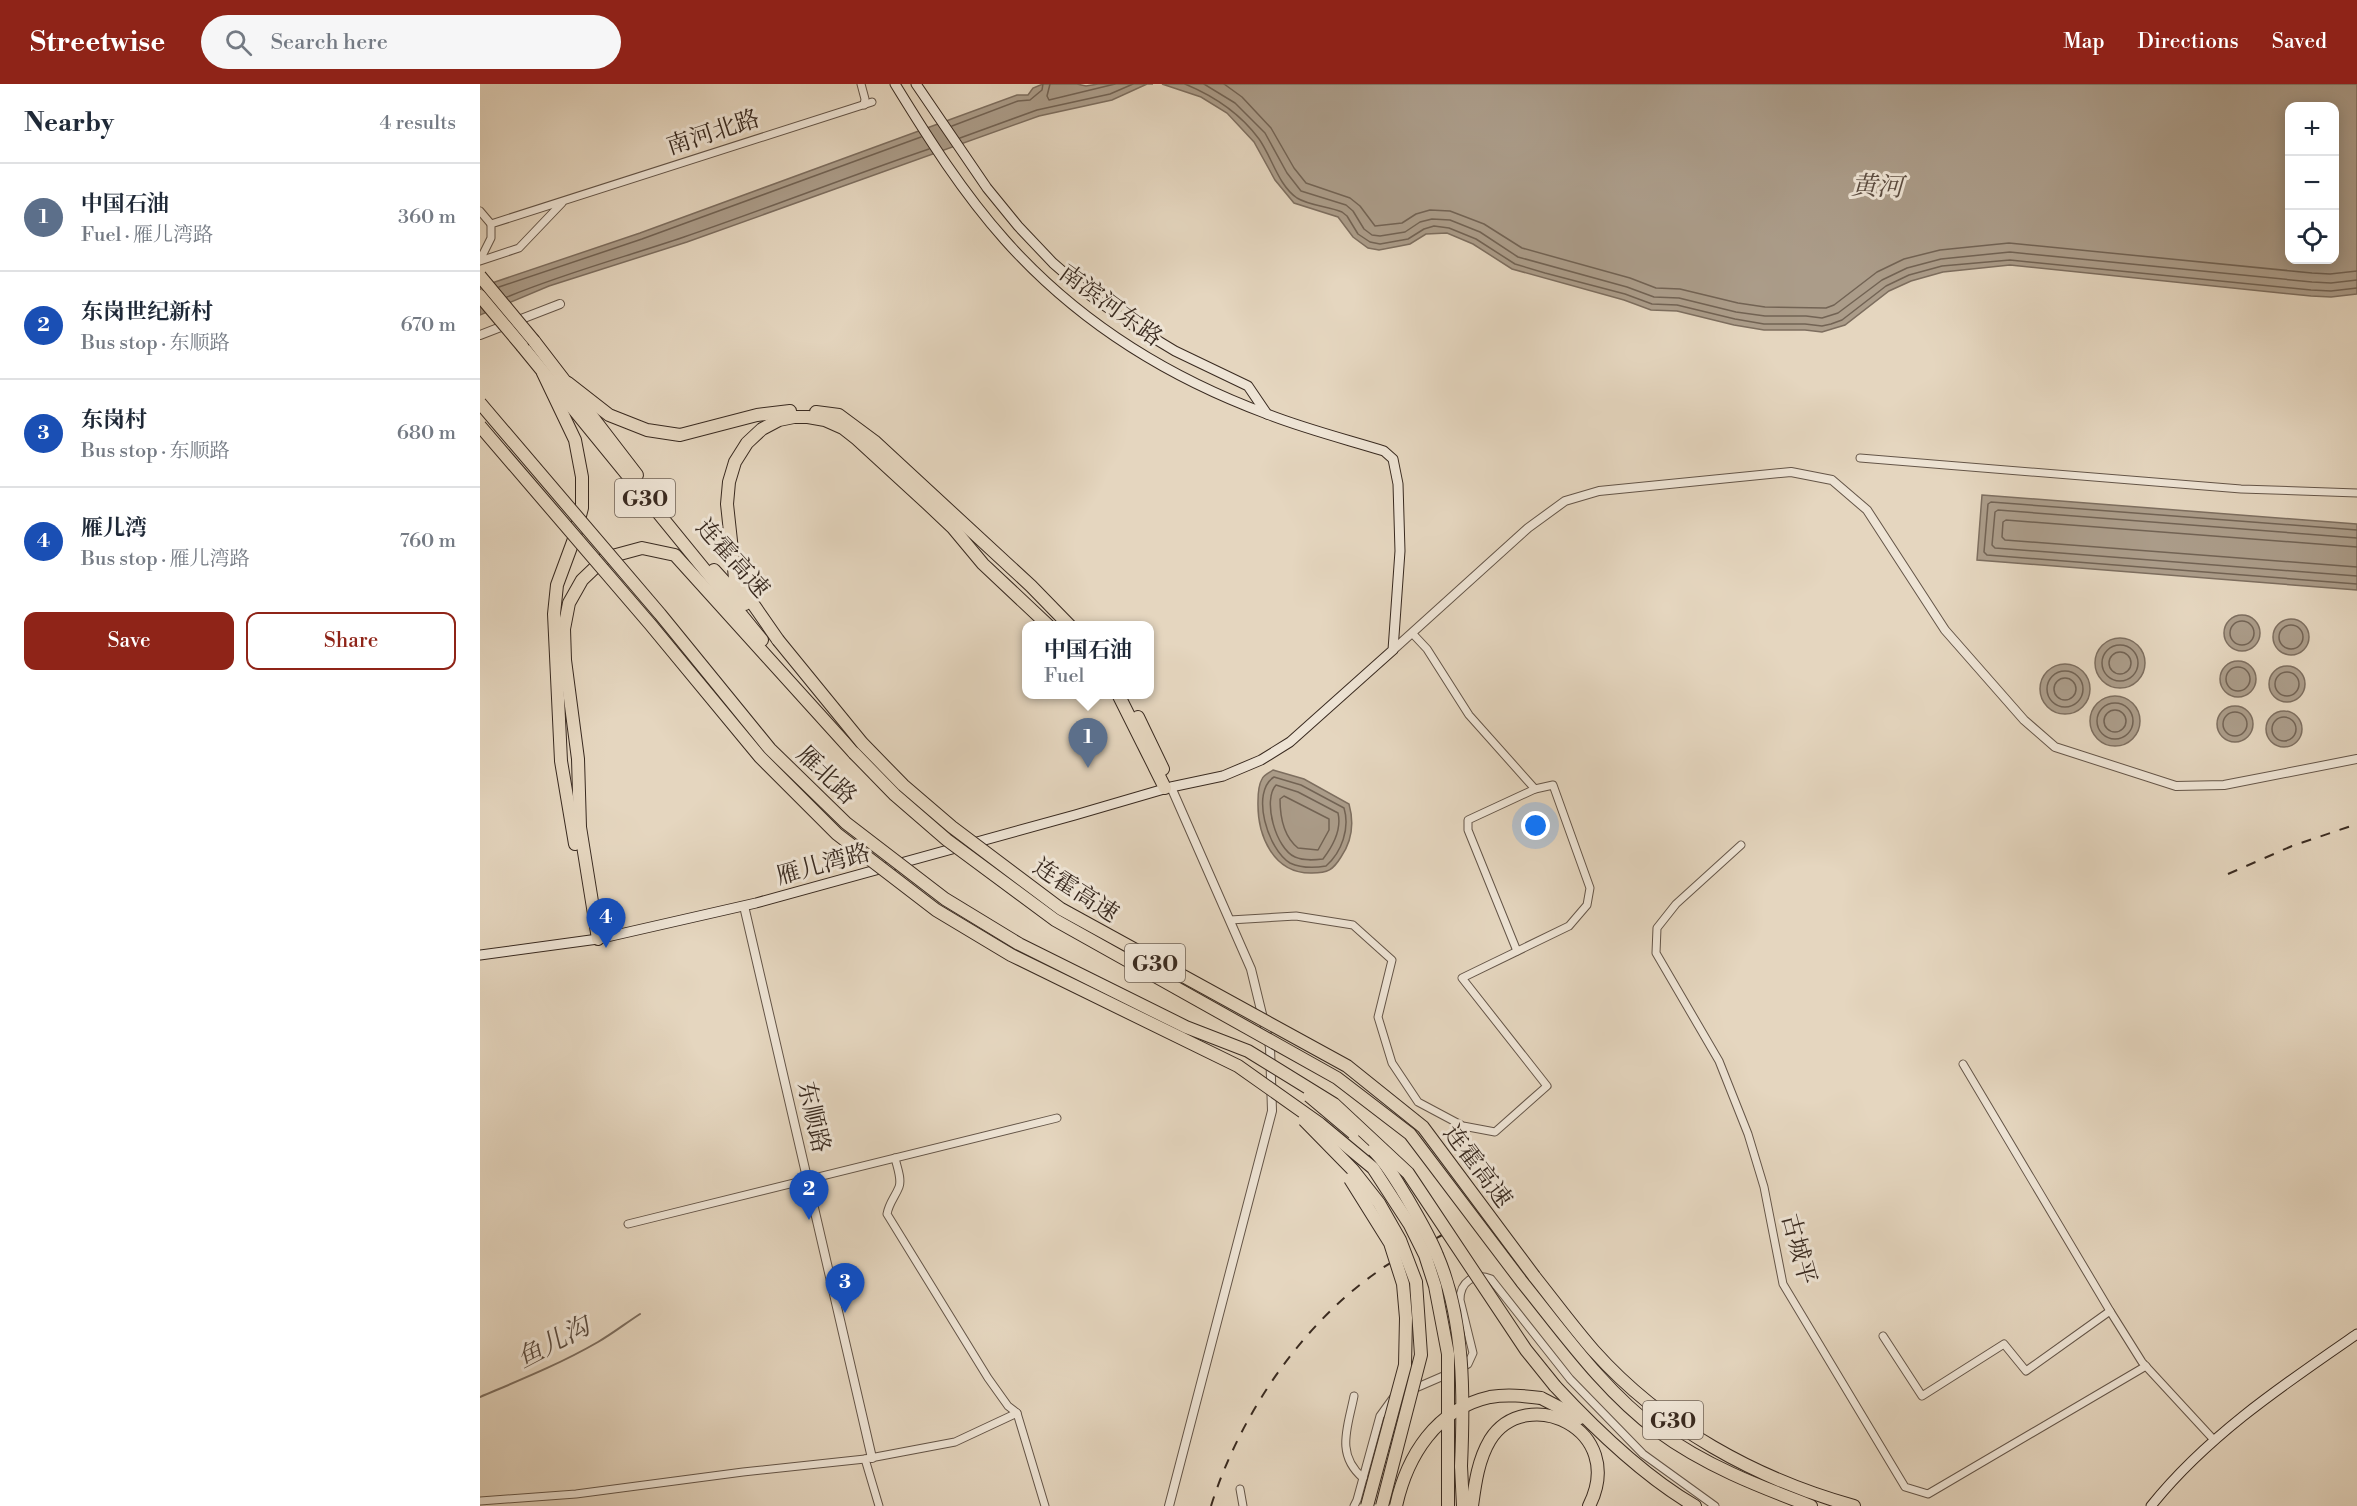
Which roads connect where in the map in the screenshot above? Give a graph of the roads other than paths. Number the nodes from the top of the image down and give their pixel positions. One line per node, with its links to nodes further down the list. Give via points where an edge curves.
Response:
1 (861, 84): 5 (street)
2 (895, 84): 18 (main road, 南滨河东路, via 971,199 1040,276 1100,326 1166,368)
3 (917, 86): 18 (main road, 南滨河东路, via 987,188 1053,262 1111,311 1175,351 1248,386)
4 (872, 102): 5 (street, 南河北路)
5 (864, 105): 6 (street, 南河北路)
6 (567, 200): 8 (street, 南河北路); 9 (street, 南河北路, via 519,248)
7 (480, 211): 8 (street)
8 (491, 224): 9 (street, 南河北路, via 491,238)
9 (480, 260)
10 (480, 276): 14 (highway, 连霍高速 / G30, bridge)
11 (480, 296): 14 (highway, 连霍高速 / G30, bridge)
12 (560, 304): 13 (street)
13 (480, 335)
14 (528, 344): 15 (highway, 连霍高速 / G30); 16 (highway, 连霍高速 / G30)
15 (543, 373): 25 (highway, 连霍高速 / G30); 35 (highway, via 574,440 582,477 582,508 557,585 554,645 561,761)
16 (568, 383): 23 (highway, via 609,415 647,430 680,435 786,411 839,415 874,441); 25 (highway, 连霍高速 / G30)
17 (480, 403): 39 (highway, 雁北路, bridge, via 770,749 846,823 945,899 1019,944 1186,1027 1248,1051)
18 (1267, 414): 26 (main road, 南滨河东路, via 1384,451 1393,459 1398,484 1400,551)
19 (480, 426): 40 (highway, 雁北路, bridge, via 760,757 837,834 936,910 1011,955 1238,1066)
20 (1860, 458): 21 (street, via 2241,489)
21 (2357, 493)
22 (1044, 621): 25 (highway, via 983,564 932,507 858,439 825,420 794,417 762,429 747,443 729,482 727,504 735,578)
23 (1065, 621)
24 (1412, 633): 26 (street); 29 (street, via 1528,528 1565,501 1599,491 1791,472 1832,480 1866,510 1945,630 2024,720 2055,747 2176,786 2224,785); 31 (street, via 1469,716)
25 (769, 646): 35 (highway, via 675,555 642,548 605,558 582,580 568,603 565,660); 71 (highway, 连霍高速 / G30, bridge, via 854,753 946,840 1055,920 1337,1078 1410,1134 1586,1361 1659,1432 1702,1459); 72 (highway, 连霍高速 / G30, bridge, via 903,785 1061,909 1347,1066 1423,1127 1534,1276 1594,1351 1631,1388 1711,1447 1827,1499)
26 (1393, 650): 30 (main road, 雁儿湾路, via 1290,742 1261,760 1223,776)
27 (1121, 699): 30 (highway)
28 (1129, 699): 30 (highway)
29 (2357, 759)
30 (1168, 787): 33 (main road, 雁儿湾路); 34 (street, via 1183,811)
31 (1535, 789): 36 (street, via 1468,820 1467,830); 36 (street, via 1553,785 1590,888 1587,905 1569,926)
32 (1741, 845): 48 (street, 古城平, via 1676,904 1657,928 1656,953 1719,1061 1748,1134 1764,1187 1783,1284 1905,1486 1928,1494)
33 (744, 906): 35 (main road, 雁儿湾路); 43 (street, 东顺路)
34 (1230, 920): 36 (street, via 1296,916 1353,925 1392,960 1378,1017 1392,1063 1418,1102 1463,1126 1495,1132 1547,1086 1462,978); 59 (street, via 1251,969 1270,1047 1272,1111)
35 (594, 940): 37 (main road, 雁儿湾路)
36 (1517, 951)
37 (480, 955)
38 (1964, 1064): 45 (street)
39 (1284, 1073): 51 (highway, bridge, via 1334,1104 1408,1173 1526,1350); 66 (highway, bridge, via 1376,1152 1421,1222 1438,1257 1457,1332 1463,1414)
40 (1287, 1101): 62 (highway, bridge, via 1346,1172 1370,1208 1390,1243 1403,1284 1405,1365); 63 (highway, bridge, via 1379,1203 1400,1240 1416,1282 1421,1355); 65 (highway, bridge, via 1373,1168 1425,1255 1448,1354)
41 (1057, 1118): 42 (street)
42 (895, 1158): 43 (street); 50 (street, via 900,1181 887,1214 988,1378)
43 (808, 1180): 44 (street); 53 (street, 东顺路)
44 (628, 1224)
45 (2110, 1311): 47 (street, via 2026,1371 2004,1344 1922,1396); 48 (street)
46 (2357, 1334): 52 (main road, via 2284,1384)
47 (1883, 1336)
48 (2146, 1366): 52 (street)
49 (1354, 1396): 54 (street, via 1345,1451 1348,1462)
50 (1017, 1413): 53 (street, via 955,1442); 58 (street)
51 (1589, 1422): 64 (highway, bridge, via 1541,1398 1491,1397 1468,1404 1435,1426 1413,1456); 69 (highway)
52 (2214, 1440): 73 (main road)
53 (869, 1459): 56 (street, via 576,1494); 57 (street, 东顺路)
54 (1363, 1478): 61 (street); 70 (street, via 1380,1416 1392,1398 1463,1368 1472,1359 1473,1347 1460,1293 1466,1281 1485,1276 1491,1278 1570,1379 1643,1454)
55 (1240, 1489): 60 (street)
56 (480, 1501)
57 (879, 1506)
58 (1045, 1506)
59 (1169, 1506)
60 (1243, 1506)
61 (1354, 1506)
62 (1367, 1506)
63 (1382, 1506)
64 (1396, 1506)
65 (1448, 1506)
66 (1463, 1506)
67 (1472, 1506): 68 (highway, via 1476,1479 1491,1439 1515,1419 1532,1415 1561,1419 1585,1436 1599,1473)
68 (1589, 1506)
69 (1695, 1506)
70 (1715, 1506)
71 (1811, 1506)
72 (1854, 1506)
73 (2151, 1506)

